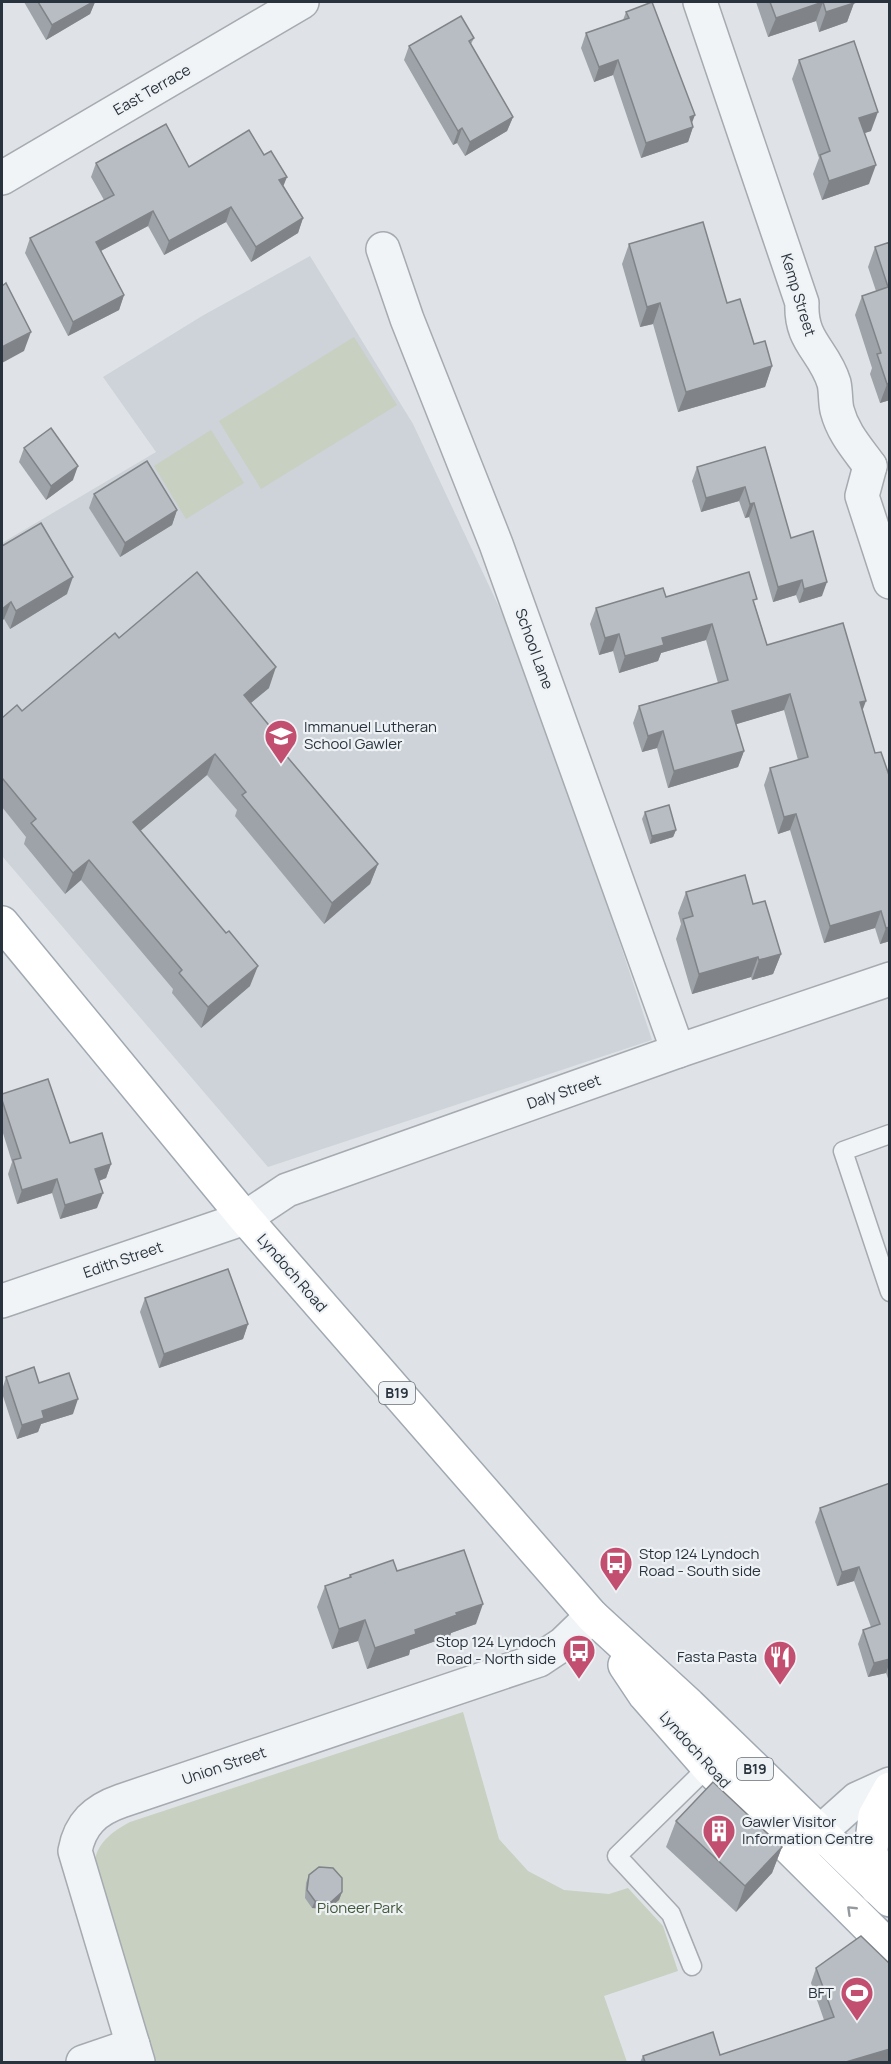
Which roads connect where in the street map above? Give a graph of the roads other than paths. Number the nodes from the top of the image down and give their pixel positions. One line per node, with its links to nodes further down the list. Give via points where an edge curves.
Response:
1 (302, 2): 3 (street, East Terrace)
2 (700, 2): 5 (street, Kemp Street, via 802,303 806,335 834,383 845,432)
3 (2, 178)
4 (383, 249): 9 (street, School Lane, via 496,544)
5 (880, 462): 6 (street, Kemp Street, via 862,496)
6 (890, 582)
7 (2, 924): 11 (main road, Lyndoch Road / B19)
8 (890, 979): 9 (street, Daly Street)
9 (678, 1051): 11 (street, Daly Street, via 287,1190)
10 (890, 1134): 12 (lane, via 843,1151)
11 (245, 1218): 13 (street, Edith Street); 14 (main road, Lyndoch Road / B19)
12 (890, 1293)
13 (2, 1301)
14 (592, 1616): 15 (main road, Lyndoch Road / B19, via 645,1695); 18 (main road, Lyndoch Road / B19); 23 (street, Union Street, via 563,1644 539,1660 121,1801 92,1817 82,1827 75,1851)
15 (708, 1767): 19 (main road, Lyndoch Road / B19); 22 (lane, via 617,1856 671,1914)
16 (890, 1784): 18 (street, via 857,1799)
17 (890, 1789): 20 (main road, via 874,1816 871,1850)
18 (821, 1832): 19 (street); 20 (main road, Lyndoch Road / B19)
19 (794, 1855): 21 (main road, Lyndoch Road / B19, one-way to 19)
20 (883, 1894)
21 (890, 1948)
22 (692, 1966)
23 (136, 2054): 24 (street)
24 (84, 2062)

